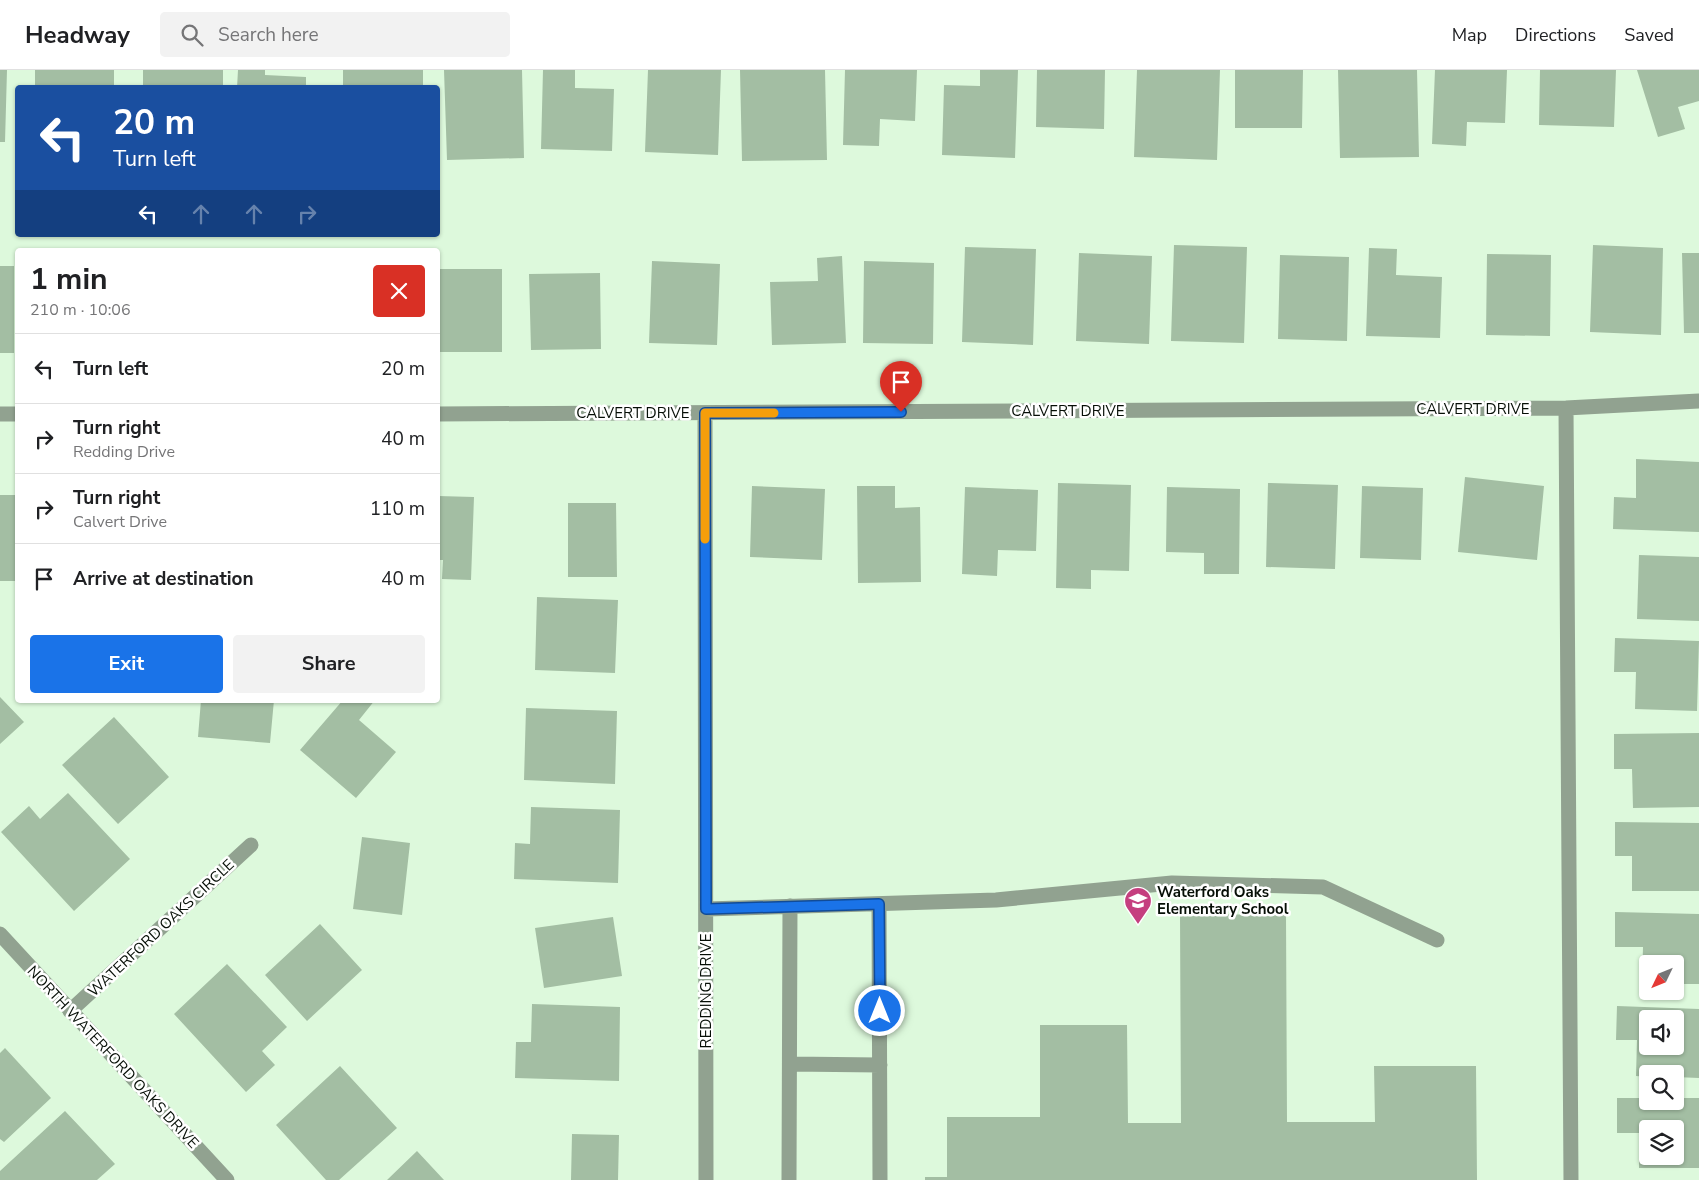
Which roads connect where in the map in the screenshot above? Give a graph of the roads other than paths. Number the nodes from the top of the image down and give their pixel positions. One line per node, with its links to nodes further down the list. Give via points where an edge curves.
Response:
1 (1699, 401): 2 (street, CALVERT DRIVE)
2 (1566, 408): 3 (street, CALVERT DRIVE); 20 (street)
3 (705, 413): 6 (street, CALVERT DRIVE); 10 (street, REDDING DRIVE)
4 (0, 414): 5 (street)
5 (15, 414)
6 (440, 414)
7 (251, 845): 13 (street, WATERFORD OAKS CIRCLE)
8 (879, 904): 9 (street); 12 (street, via 996,900 1172,883 1323,886); 15 (street)
9 (790, 906): 10 (street); 14 (street)
10 (706, 909): 17 (street, REDDING DRIVE)
11 (0, 934): 13 (street, NORTH WATERFORD OAKS DRIVE)
12 (1437, 940)
13 (70, 1011): 16 (street, NORTH WATERFORD OAKS DRIVE)
14 (790, 1064): 15 (street); 18 (street)
15 (880, 1065): 19 (street)
16 (226, 1180)
17 (706, 1180)
18 (789, 1180)
19 (880, 1180)
20 (1571, 1180)

